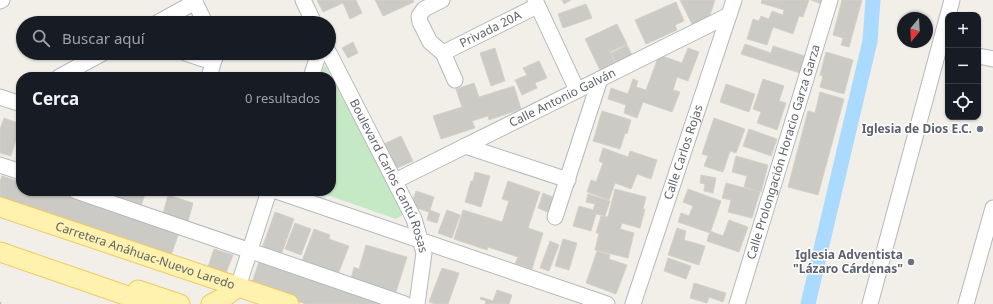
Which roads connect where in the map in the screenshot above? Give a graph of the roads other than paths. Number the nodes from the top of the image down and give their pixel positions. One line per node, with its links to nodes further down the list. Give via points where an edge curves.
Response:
1 (303, 0): 11 (street)
2 (442, 0): 13 (street, via 424,9 419,16 430,42)
3 (734, 0): 8 (street, Calle Carlos Rojas)
4 (830, 0): 50 (street, Calle Prolongación Horacio Garza Garza)
5 (952, 0): 12 (street)
6 (195, 1): 9 (street); 10 (street)
7 (536, 3): 13 (street, Privada 20A); 25 (street, Privada 20A)
8 (729, 15): 23 (street, Calle Antonio Galván); 49 (street, Calle Carlos Rojas)
9 (169, 16)
10 (202, 16)
11 (311, 16)
12 (944, 47): 51 (street)
13 (443, 53): 24 (street)
14 (981, 57): 15 (street)
15 (993, 59)
16 (89, 60): 20 (street)
17 (214, 60): 21 (street)
18 (317, 60): 22 (street)
19 (333, 60): 30 (street, Boulevard Carlos Cantú Rosas)
20 (68, 72)
21 (210, 72)
22 (313, 72)
23 (600, 79): 25 (street, Calle Antonio Galván); 29 (street)
24 (455, 80)
25 (577, 90): 26 (street, Calle Antonio Galván)
26 (465, 146): 29 (street); 30 (street, Calle Antonio Galván)
27 (0, 165): 28 (street)
28 (16, 170)
29 (568, 180): 36 (street)
30 (395, 181): 37 (street, Boulevard Carlos Cantú Rosas, via 414,219)
31 (90, 196): 39 (street)
32 (267, 196): 39 (street)
33 (291, 196): 37 (street)
34 (0, 207): 41 (main road, Carretera Anáhuac-Nuevo Laredo)
35 (993, 208): 52 (street)
36 (555, 217)
37 (421, 240): 47 (street, Boulevard Carlos Cantú Rosas, via 424,253); 48 (street)
38 (0, 252): 40 (main road)
39 (249, 252): 41 (street); 46 (street)
40 (36, 264): 42 (main road); 43 (main road, via 104,278)
41 (238, 287): 44 (main road); 45 (main road, Carretera Anáhuac-Nuevo Laredo)
42 (150, 304)
43 (180, 304)
44 (211, 304)
45 (289, 304)
46 (405, 304)
47 (417, 304)
48 (607, 304)
49 (633, 304)
50 (737, 304)
51 (870, 304)
52 (966, 304)

